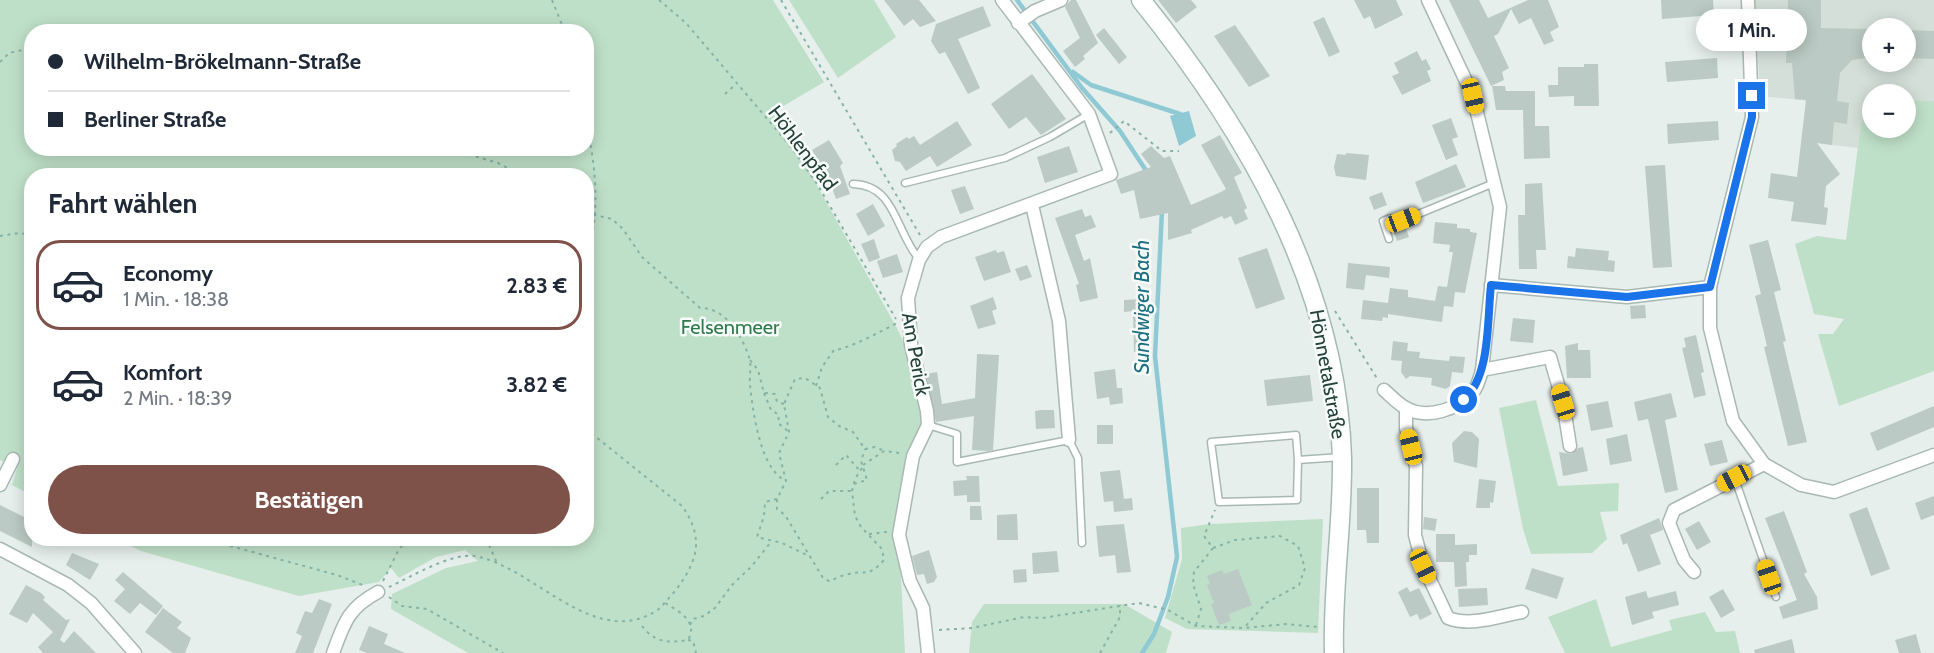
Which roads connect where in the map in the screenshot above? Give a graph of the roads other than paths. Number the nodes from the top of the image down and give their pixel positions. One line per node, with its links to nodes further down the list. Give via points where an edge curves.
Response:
1 (1002, 0): 6 (street)
2 (1061, 0): 6 (street)
3 (1141, 0): 23 (main road, Hönnetalstraße, via 1228,122 1270,193 1297,249 1326,341)
4 (1428, 0): 9 (street, via 1473,96)
5 (1748, 0): 15 (street, via 1752,117)
6 (1020, 22): 7 (street)
7 (1089, 114): 8 (lane, via 1005,158); 11 (street, Am Perick, via 1111,174)
8 (905, 183)
9 (1494, 183): 12 (lane, via 1398,222 1390,218 1383,221); 14 (street, via 1500,207)
10 (853, 184): 13 (lane, via 869,184 882,193)
11 (1032, 205): 13 (street, Am Perick, via 941,237); 20 (street, via 1059,321)
12 (1389, 239)
13 (919, 260): 19 (street, Am Perick, via 908,298 907,320)
14 (1491, 285): 15 (street, via 1627,297); 16 (street)
15 (1710, 287): 26 (street, via 1710,327 1733,421)
16 (1482, 370): 18 (street, via 1475,390 1464,400 1440,412); 21 (street, via 1550,357)
17 (1384, 390): 18 (street)
18 (1406, 408): 34 (street, via 1406,428 1416,466 1415,535 1423,566 1448,618 1473,621)
19 (928, 425): 20 (lane, via 957,434 957,462); 37 (street, via 913,456 899,535 904,560 923,608)
20 (1069, 440): 29 (lane, via 1078,458)
21 (1570, 446)
22 (1934, 455): 26 (street, via 1834,492 1801,486)
23 (1342, 457): 25 (lane); 38 (main road, Hönnetalstraße)
24 (13, 459): 28 (street)
25 (1298, 460): 25 (lane, via 1296,435 1211,442 1218,502 1297,500)
26 (1764, 464): 27 (street)
27 (1734, 478): 31 (street, via 1674,510 1670,523 1684,560); 33 (lane)
28 (0, 485)
29 (1082, 543)
30 (0, 549): 35 (street, via 83,597)
31 (1694, 572)
32 (378, 592): 36 (street, via 354,607)
33 (1776, 597)
34 (1522, 612)
35 (135, 653)
36 (333, 653)
37 (928, 653)
38 (1334, 653)

